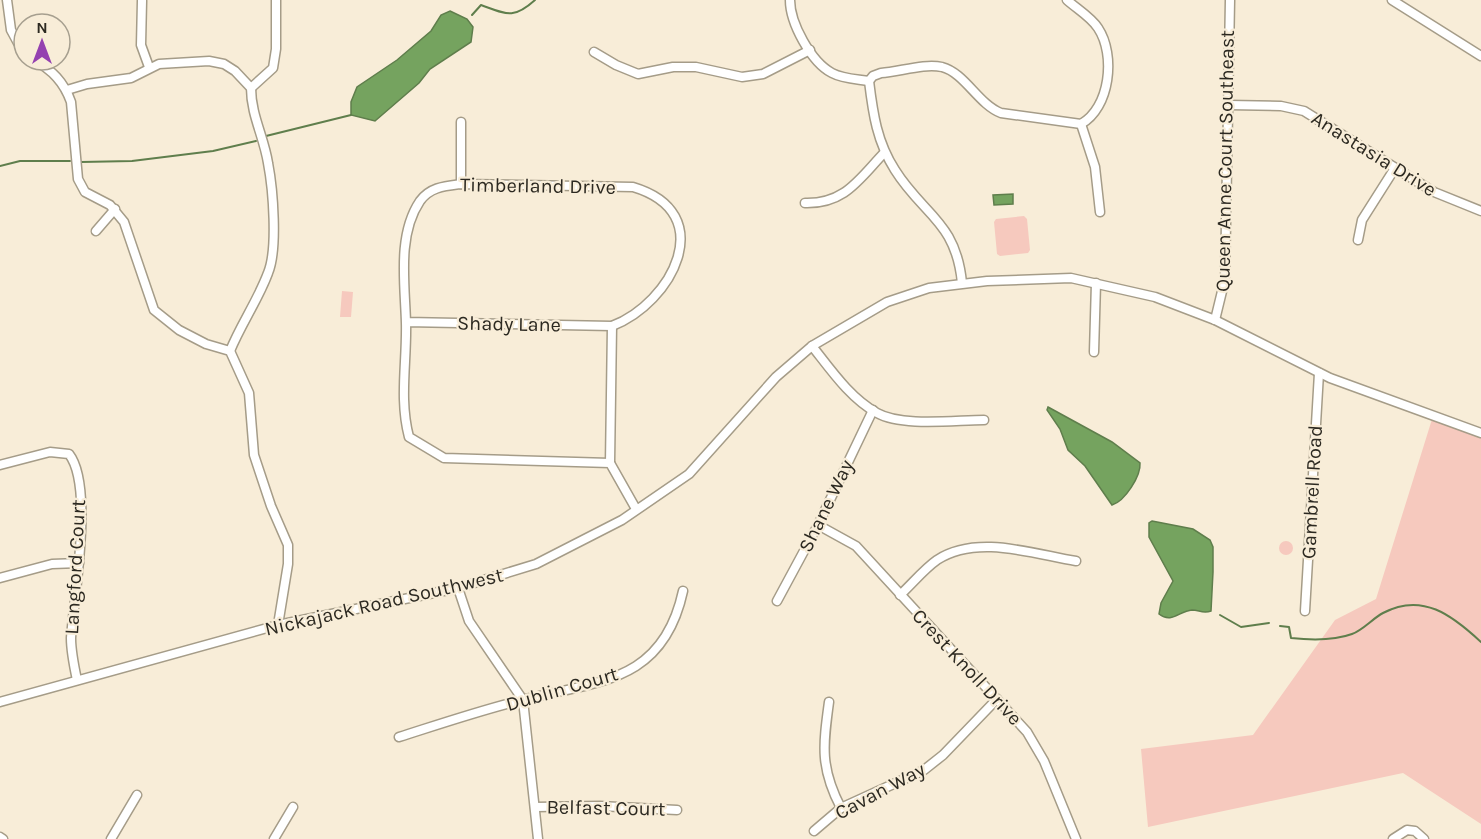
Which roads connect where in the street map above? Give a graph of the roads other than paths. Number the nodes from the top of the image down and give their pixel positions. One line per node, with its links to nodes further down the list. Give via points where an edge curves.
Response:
1 (8, 0): 8 (street)
2 (276, 0): 15 (street, via 273,68)
3 (790, 0): 9 (street, via 792,17)
4 (1067, 0): 19 (street, via 1097,26 1107,50 1103,102)
5 (1230, 0): 17 (street, Queen Anne Court Southeast)
6 (1392, 0): 11 (street)
7 (142, 1): 12 (street, via 141,45)
8 (12, 32)
9 (810, 50): 10 (street, via 752,77 696,67 638,74); 14 (street, via 830,72)
10 (594, 52)
11 (1481, 56)
12 (149, 67): 15 (street, via 216,63 235,71); 16 (street, via 131,78)
13 (53, 72): 16 (street)
14 (869, 81): 19 (street, via 881,73 939,67 1001,113); 20 (street, via 874,124)
15 (251, 88): 35 (street, via 271,186 272,253 269,271)
16 (67, 90): 24 (street, via 78,179 85,192)
17 (1229, 105): 21 (street, Anastasia Drive, via 1281,106 1304,111); 31 (street, Queen Anne Court Southeast, via 1225,279)
18 (461, 122): 22 (street)
19 (1081, 124): 26 (street, via 1095,167)
20 (884, 153): 23 (street, via 837,198 822,204); 29 (street, via 896,173 941,222 956,248)
21 (1395, 168): 25 (street, Anastasia Drive, via 1434,192); 28 (street, via 1362,220)
22 (461, 184): 32 (street, Timberland Drive, via 431,190 412,219 404,268); 33 (street, Timberland Drive, via 633,187 650,192 675,212 681,232 679,256 668,277 627,320)
23 (805, 203)
24 (115, 208): 27 (street); 35 (street, via 130,233 154,310 179,330)
25 (1481, 211)
26 (1100, 212)
27 (96, 231)
28 (1358, 240)
29 (962, 283): 30 (street, Nickajack Road Southwest, via 1071,278); 34 (street, Nickajack Road Southwest, via 929,288 887,302)
30 (1096, 283): 31 (street, Nickajack Road Southwest, via 1155,297); 36 (street)
31 (1215, 320): 37 (street, Nickajack Road Southwest)
32 (406, 322): 33 (street, Shady Lane); 41 (street, Timberland Drive, via 404,418 410,437 428,451 444,458 477,461)
33 (612, 326): 41 (street)
34 (812, 346): 38 (street, via 843,385); 43 (street, Nickajack Road Southwest, via 776,377 689,474)
35 (230, 351): 53 (street, via 249,393 255,455 288,544)
36 (1094, 352)
37 (1319, 373): 40 (street, Nickajack Road Southwest); 52 (street, Gambrell Road)
38 (873, 410): 39 (street, via 907,420); 44 (street, Shane Way)
39 (984, 420)
40 (1481, 433)
41 (610, 463): 43 (street)
42 (0, 465): 46 (street, Langford Court, via 50,452 69,454 74,461 81,499)
43 (636, 509): 48 (street, Nickajack Road Southwest, via 536,564)
44 (818, 525): 50 (street, Crest Knoll Drive, via 856,546); 51 (street, Shane Way)
45 (1076, 561): 50 (street, via 967,547 936,561)
46 (79, 563): 47 (street, via 52,564); 54 (street, Langford Court, via 71,639)
47 (0, 578)
48 (458, 588): 53 (street, Nickajack Road Southwest); 56 (street, via 469,621)
49 (683, 591): 56 (street, Dublin Court, via 672,627 660,648 641,663 612,679)
50 (900, 595): 55 (street, Crest Knoll Drive)
51 (777, 601)
52 (1305, 611)
53 (278, 625): 54 (street, Nickajack Road Southwest)
54 (77, 680): 57 (street, Nickajack Road Southwest)
55 (997, 699): 63 (street, Cavan Way, via 924,771); 69 (street, Crest Knoll Drive, via 1027,732 1044,761)
56 (523, 700): 59 (street, Dublin Court); 62 (street)
57 (0, 702)
58 (829, 702): 63 (street, via 824,767)
59 (399, 737)
60 (137, 795): 66 (street)
61 (293, 807): 67 (street)
62 (535, 807): 64 (street, Belfast Court); 68 (street)
63 (841, 808): 65 (street, Cavan Way)
64 (677, 810)
65 (814, 831)
66 (111, 839)
67 (274, 839)
68 (538, 839)
69 (1076, 839)
70 (1393, 839): 71 (street, via 1407,830)
71 (1424, 839)

